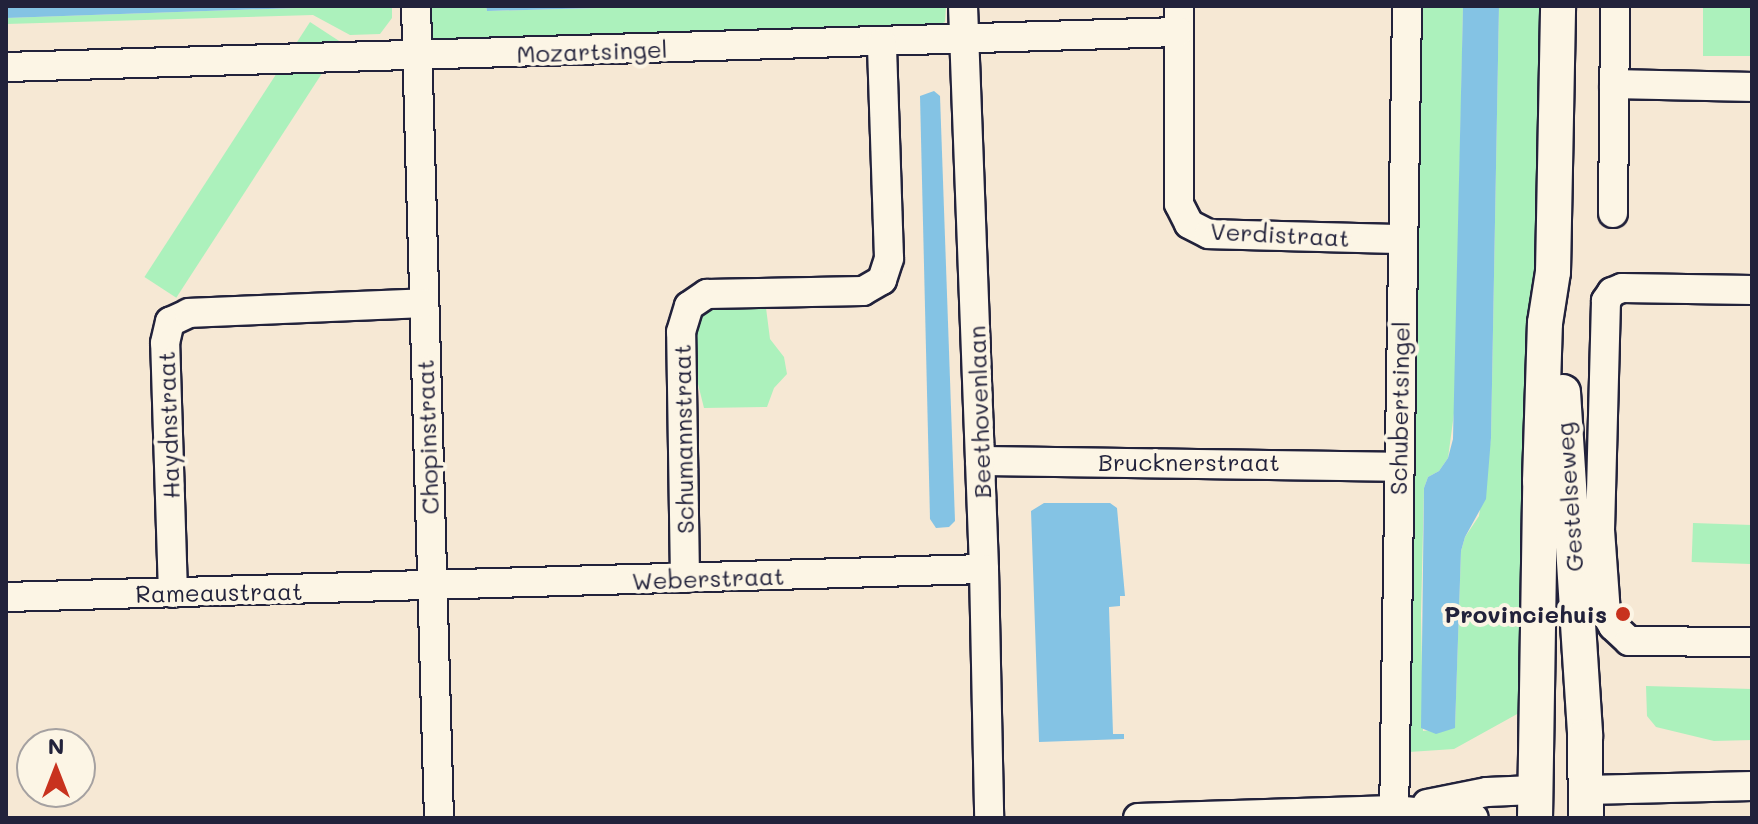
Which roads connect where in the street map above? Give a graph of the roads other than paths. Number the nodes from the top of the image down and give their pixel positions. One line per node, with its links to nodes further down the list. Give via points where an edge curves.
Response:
1 (416, 6): 9 (street, Chopinstraat)
2 (963, 6): 7 (street, Beethovenlaan)
3 (1407, 6): 14 (street, Schubertsingel)
4 (1558, 6): 15 (main road, Gestelseweg)
5 (1615, 6): 11 (street)
6 (1179, 19): 7 (street, Mozartsingel); 14 (street, Verdistraat, via 1179,204 1189,224 1209,234)
7 (967, 39): 8 (street, Mozartsingel); 18 (street, Beethovenlaan)
8 (882, 43): 9 (street, Mozartsingel); 21 (street, Schumannstraat, via 889,258 882,280 863,291 707,294 689,306 681,332)
9 (415, 56): 10 (street, Mozartsingel); 17 (street, Chopinstraat)
10 (6, 67)
11 (1614, 84): 12 (street); 13 (street)
12 (1752, 87)
13 (1613, 213)
14 (1402, 239): 19 (street, Schubertsingel)
15 (1553, 272): 27 (main road, Gestelseweg, via 1544,338); 28 (main road, Gestelseweg, via 1562,322)
16 (1752, 290): 25 (street, Gestelseweg, via 1612,292 1604,314 1600,530 1606,614 1629,641)
17 (423, 303): 22 (street, Chopinstraat); 23 (street, Haydnstraat, via 189,313 170,322 165,343)
18 (980, 461): 19 (street, Brucknerstraat); 20 (street, Beethovenlaan)
19 (1398, 467): 29 (street, Schubertsingel)
20 (984, 569): 21 (street, Weberstraat); 32 (street, Beethovenlaan)
21 (685, 578): 22 (street, Weberstraat)
22 (432, 586): 23 (street, Rameaustraat); 31 (street, Chopinstraat)
23 (173, 593): 24 (street, Rameaustraat)
24 (6, 597)
25 (1752, 642)
26 (1752, 786): 28 (street)
27 (1535, 804): 28 (main road); 29 (street, via 1487,792)
28 (1586, 804)
29 (1394, 814): 30 (street); 34 (street)
30 (1223, 816): 33 (street)
31 (439, 818)
32 (989, 818)
33 (1138, 818)
34 (1474, 818)

